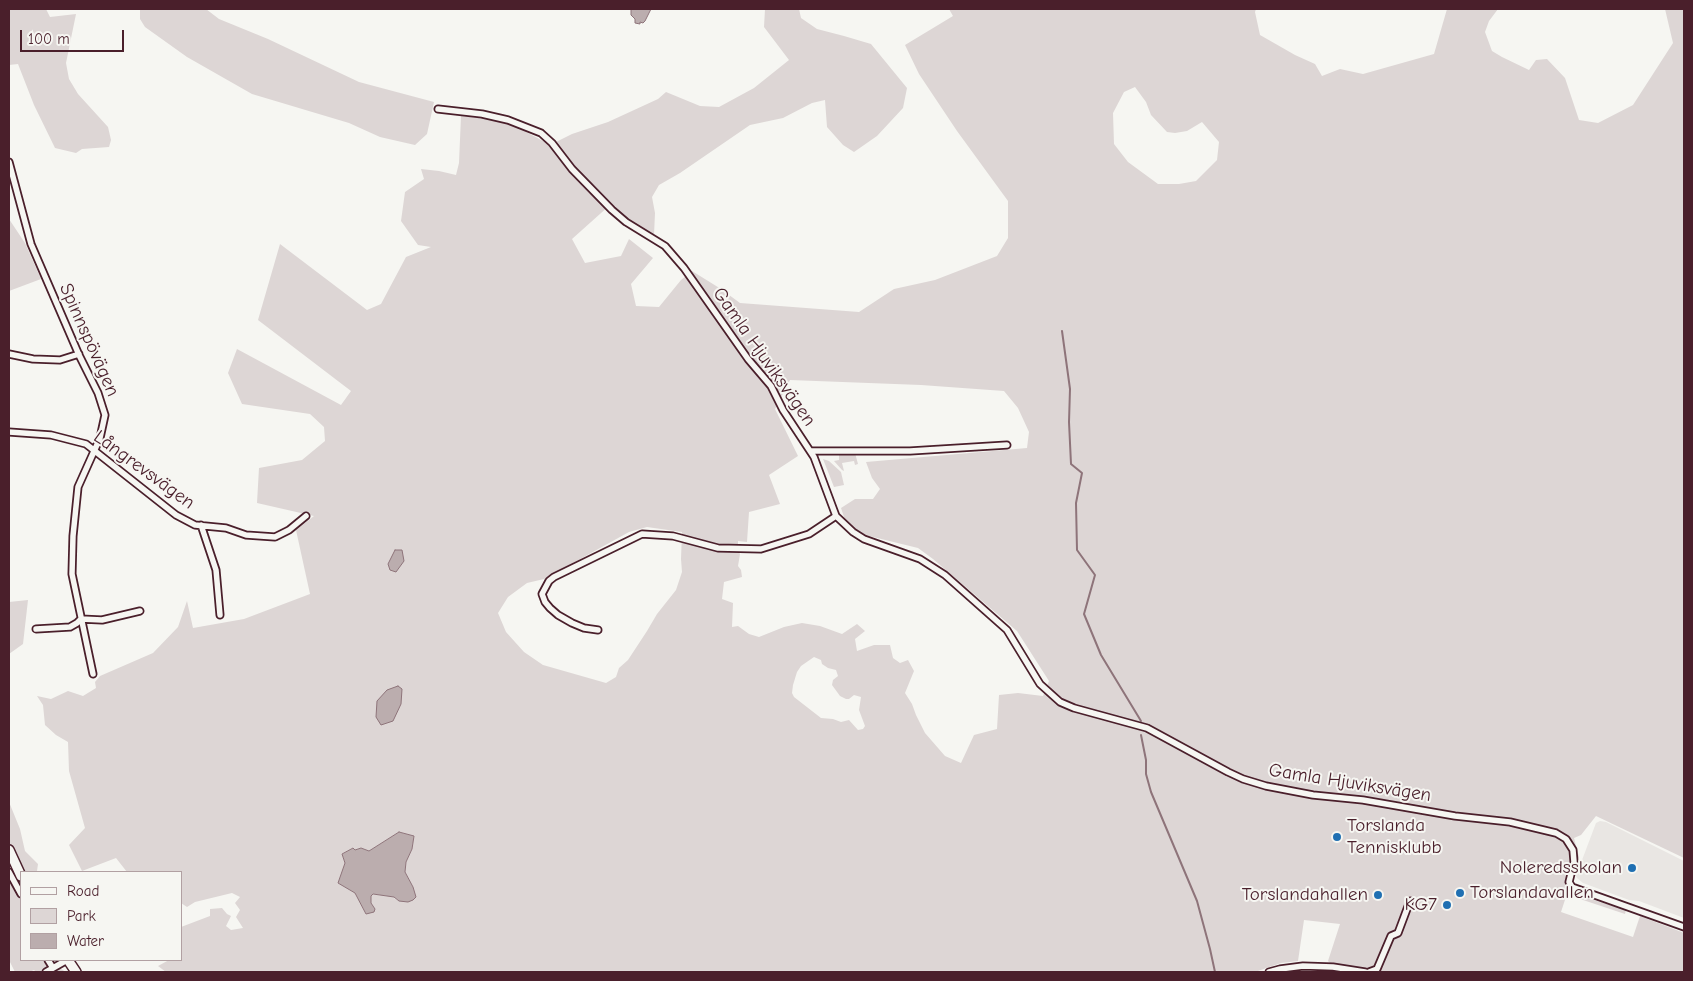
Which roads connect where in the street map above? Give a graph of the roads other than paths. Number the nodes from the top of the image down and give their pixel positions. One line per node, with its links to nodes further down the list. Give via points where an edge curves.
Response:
1 (438, 109): 8 (street, Gamla Hjuviksvägen, via 508,120 548,138 572,170 612,210 660,242 677,259 770,386)
2 (9, 162): 4 (street, Spinnspövägen, via 31,244)
3 (9, 354): 4 (street, via 60,360)
4 (79, 354): 7 (street, Spinnspövägen, via 98,392 105,415 104,428)
5 (9, 432): 7 (street, Långrevsvägen, via 74,440)
6 (1007, 444): 8 (street, via 910,451)
7 (95, 451): 11 (street, Långrevsvägen, via 176,515); 14 (street, Spinnspövägen, via 82,478 76,501 72,574)
8 (811, 451): 10 (street, Gamla Hjuviksvägen)
9 (306, 516): 11 (street, Långrevsvägen, via 275,537 246,535)
10 (836, 516): 16 (street, via 809,534 761,549 718,548 673,536 642,534 549,581 542,594 550,608 572,623); 23 (street, Gamla Hjuviksvägen, via 864,539 936,568 1006,630 1040,684 1065,704 1147,728 1228,772 1266,786 1510,822 1556,833 1566,839 1573,850 1569,882 1572,886)
11 (201, 525): 13 (street, Långrevsvägen, via 216,570)
12 (140, 611): 14 (street, via 102,620)
13 (220, 616)
14 (81, 619): 15 (street, via 70,627); 17 (street, Spinnspövägen)
15 (36, 629)
16 (598, 630)
17 (93, 674)
18 (9, 850): 20 (main road)
19 (9, 872): 21 (street)
20 (20, 874)
21 (20, 892)
22 (1410, 901): 32 (street, via 1398,933 1391,936 1376,969)
23 (1684, 928)
24 (49, 961): 27 (street)
25 (66, 961): 27 (street)
26 (69, 961): 29 (main road)
27 (53, 968): 28 (street)
28 (46, 972)
29 (76, 972)
30 (1269, 972): 31 (street, via 1303,966)
31 (1365, 972)
32 (1369, 972)

